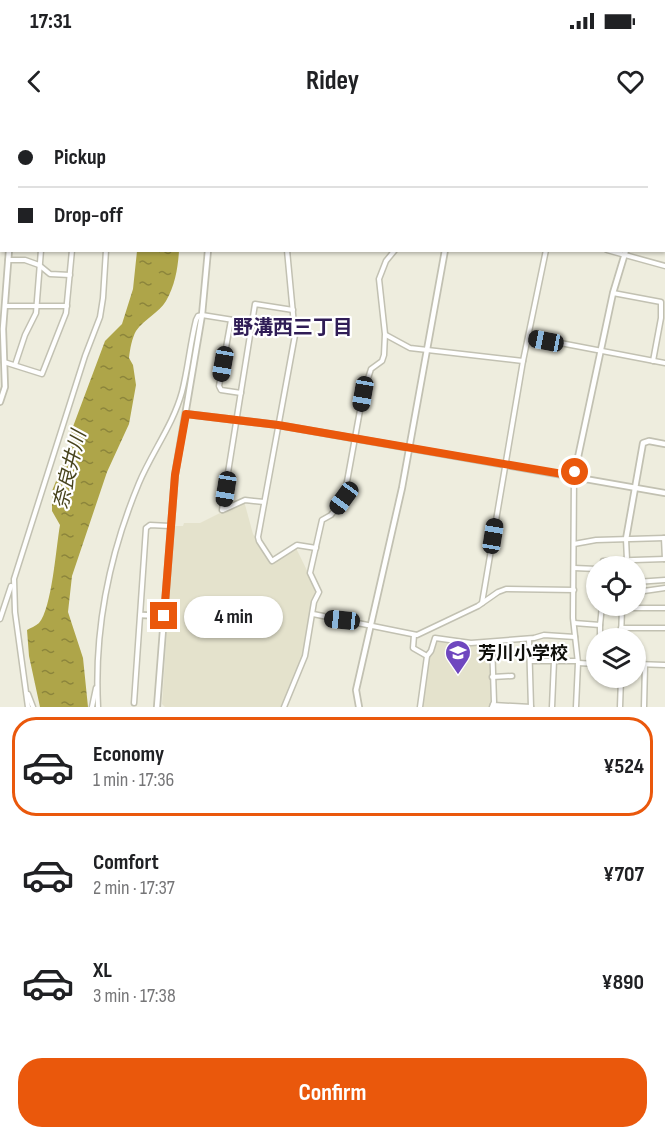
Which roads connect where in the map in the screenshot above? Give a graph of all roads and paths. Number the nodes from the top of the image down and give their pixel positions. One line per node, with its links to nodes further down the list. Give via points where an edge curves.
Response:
1 (9, 252): 11 (street)
2 (41, 252): 12 (street)
3 (72, 252): 14 (street)
4 (106, 252): 56 (street, via 100,317)
5 (208, 252): 20 (street)
6 (287, 252): 19 (street)
7 (393, 252): 23 (street, via 379,279)
8 (445, 252): 25 (street)
9 (546, 252): 24 (street)
10 (625, 253): 13 (street); 15 (street)
11 (8, 260): 12 (street); 17 (street)
12 (39, 265): 14 (street, via 50,274); 18 (street)
13 (665, 266)
14 (70, 275): 16 (street)
15 (613, 293): 26 (street); 28 (street, via 661,302)
16 (67, 306): 18 (street); 31 (street, via 42,374)
17 (3, 307): 18 (street); 29 (street)
18 (36, 307): 31 (street)
19 (293, 310): 22 (street, via 255,304); 37 (street, via 295,335)
20 (202, 315): 21 (street); 35 (street); 88 (street, via 198,316 193,332 182,392 120,534 102,607)
21 (231, 320): 22 (street); 33 (street, via 219,386 221,390)
22 (252, 323): 33 (street)
23 (385, 334): 25 (street, via 411,348); 38 (street, via 384,355 371,369)
24 (529, 337): 26 (street); 27 (street)
25 (427, 350): 27 (street); 40 (street)
26 (600, 351): 28 (street); 42 (street)
27 (523, 361): 41 (street)
28 (653, 361): 30 (street)
29 (4, 362): 31 (street); 32 (street)
30 (665, 363)
31 (15, 365)
32 (2, 375): 34 (street, via 5,390)
33 (241, 393): 36 (street)
34 (0, 402)
35 (186, 414): 36 (street); 46 (street)
36 (237, 420): 37 (street); 45 (street, via 222,510 245,500)
37 (278, 425): 38 (street); 45 (street)
38 (355, 439): 40 (street); 50 (street, via 344,498 322,520)
39 (665, 444): 43 (street, via 643,443)
40 (410, 448): 41 (street); 70 (street)
41 (505, 465): 42 (street); 62 (street)
42 (574, 476): 43 (street); 49 (street)
43 (635, 487): 44 (street); 48 (street)
44 (665, 493)
45 (264, 502): 50 (street, via 259,541 272,561 297,545)
46 (170, 526): 65 (street, via 146,528); 66 (street)
47 (665, 538): 48 (street); 53 (street)
48 (626, 539): 49 (street); 51 (street)
49 (574, 544): 54 (street)
50 (316, 548): 64 (street, via 310,573 319,592)
51 (627, 556)
52 (646, 560): 53 (street)
53 (665, 560)
54 (574, 568): 55 (street); 60 (street)
55 (586, 569)
56 (14, 579): 68 (street); 89 (street)
57 (665, 580): 58 (street)
58 (646, 581)
59 (665, 588): 61 (street)
60 (574, 590): 62 (street, via 513,588); 69 (street)
61 (646, 591)
62 (482, 603): 75 (street)
63 (665, 608): 72 (street, via 622,608)
64 (313, 614): 70 (street); 99 (street, via 305,656)
65 (141, 615): 66 (street); 92 (street)
66 (164, 616): 98 (street)
67 (601, 616): 71 (street)
68 (0, 619)
69 (574, 623): 71 (street); 76 (street)
70 (369, 624): 75 (street); 100 (street, via 356,690)
71 (600, 625)
72 (621, 628)
73 (646, 628): 74 (street)
74 (665, 628)
75 (414, 635): 79 (street, via 412,648)
76 (575, 637): 77 (street, via 544,635); 82 (street)
77 (529, 639): 78 (street); 80 (street)
78 (492, 642): 79 (street, via 435,638); 87 (street)
79 (427, 656): 101 (street)
80 (530, 661): 81 (street); 102 (street)
81 (554, 661): 82 (street); 103 (street)
82 (578, 662): 83 (street); 104 (street)
83 (586, 663)
84 (646, 665): 85 (street)
85 (665, 665)
86 (512, 676): 87 (street)
87 (492, 677): 93 (street)
88 (97, 684): 96 (street); 97 (street)
89 (25, 686): 94 (street); 95 (street)
90 (621, 688): 105 (street)
91 (644, 688): 106 (street)
92 (134, 703)
93 (493, 706): 102 (street)
94 (28, 707)
95 (33, 707)
96 (92, 707)
97 (98, 707)
98 (157, 707)
99 (284, 707)
100 (359, 707)
101 (420, 707)
102 (532, 707)
103 (552, 707)
104 (576, 707)
105 (620, 707)
106 (644, 707)

